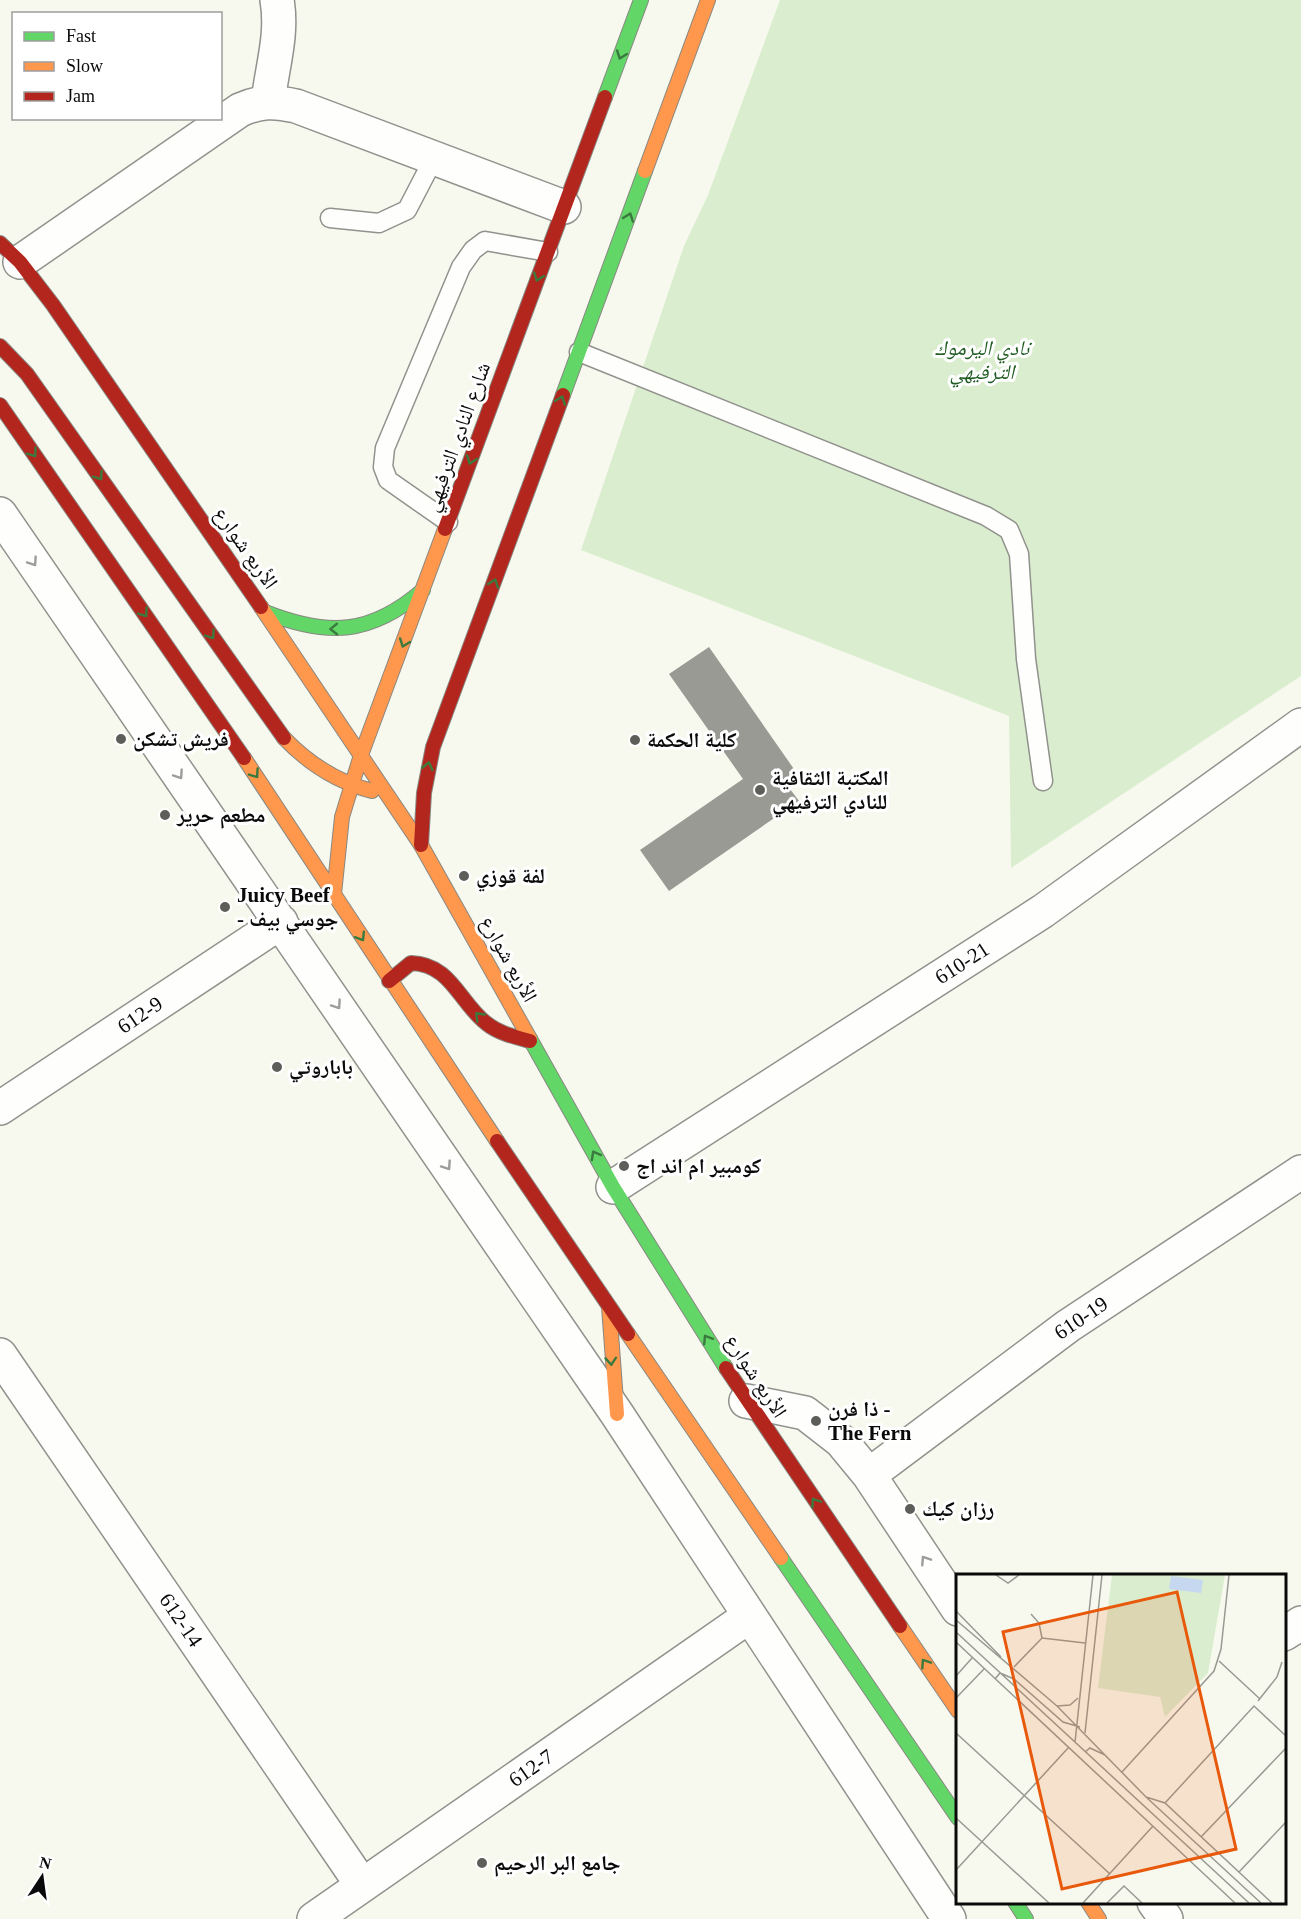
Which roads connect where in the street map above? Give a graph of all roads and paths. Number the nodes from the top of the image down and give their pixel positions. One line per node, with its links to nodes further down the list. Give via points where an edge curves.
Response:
1 (277, 0): 4 (street, via 279,42)
2 (641, 0): 6 (main road, شارع النادي الترفيهي, one-way to 6)
3 (708, 0): 11 (main road, one-way to 3)
4 (268, 102): 5 (street, via 296,106); 8 (street, via 240,110)
5 (434, 159): 6 (street); 7 (lane, via 407,210 379,223)
6 (564, 207): 9 (main road, شارع النادي الترفيهي)
7 (330, 218)
8 (10, 252): 16 (main road, الأربع شوارع)
9 (548, 252): 14 (main road, شارع النادي الترفيهي, one-way to 14); 14 (lane, via 485,241 473,250 461,267 385,448 382,467 388,480)
10 (0, 346): 21 (main road, one-way to 21, via 27,374)
11 (579, 352): 23 (lane, via 986,516 1009,530 1019,554 1026,659); 25 (main road, one-way to 11, via 433,747)
12 (0, 405): 28 (main road, one-way to 28)
13 (0, 514): 29 (street, one-way to 29)
14 (448, 522): 15 (main road, شارع النادي الترفيهي)
15 (423, 590): 16 (main road, one-way to 16, via 406,607 361,627 311,628); 22 (main road, شارع النادي الترفيهي, one-way to 22)
16 (265, 612): 17 (main road, الأربع شوارع)
17 (322, 699): 18 (main road); 22 (main road, الأربع شوارع)
18 (316, 718)
19 (1301, 725): 34 (street, 610-21, via 1043,911)
20 (300, 731): 21 (main road)
21 (279, 732): 24 (main road, via 324,773)
22 (361, 755): 24 (main road, شارع النادي الترفيهي); 26 (main road, الأربع شوارع)
23 (1043, 782)
24 (351, 786): 26 (main road); 28 (main road, شارع النادي الترفيهي, via 342,817)
25 (424, 793): 26 (main road); 27 (main road)
26 (386, 794): 27 (main road, الأربع شوارع)
27 (421, 845): 31 (main road, الأربع شوارع)
28 (334, 894): 30 (main road, one-way to 30)
29 (281, 922): 32 (street, 612-9); 38 (street, one-way to 38)
30 (389, 981): 31 (main road, one-way to 30, via 509,1036 480,1019 432,964 411,963); 35 (main road)
31 (530, 1041): 34 (main road, الأربع شوارع, one-way to 31)
32 (0, 1108)
33 (1301, 1172): 39 (street, 610-19, via 1068,1326)
34 (613, 1187): 37 (main road, الأربع شوارع, one-way to 34)
35 (609, 1307): 38 (main road, one-way to 38); 45 (main road)
36 (0, 1355): 46 (street, 612-14)
37 (746, 1401): 39 (street, via 805,1413 841,1441); 44 (main road, الأربع شوارع, one-way to 37)
38 (617, 1414): 41 (street)
39 (869, 1475): 40 (street, one-way to 39)
40 (956, 1607)
41 (748, 1617): 46 (street, 612-7); 51 (street)
42 (1301, 1623): 43 (street)
43 (1286, 1633)
44 (956, 1710)
45 (956, 1817)
46 (362, 1885): 50 (street, 612-7)
47 (1016, 1904): 52 (main road)
48 (1089, 1904): 53 (main road)
49 (1155, 1904): 54 (street)
50 (314, 1919)
51 (949, 1919)
52 (1026, 1919)
53 (1099, 1919)
54 (1166, 1919)

